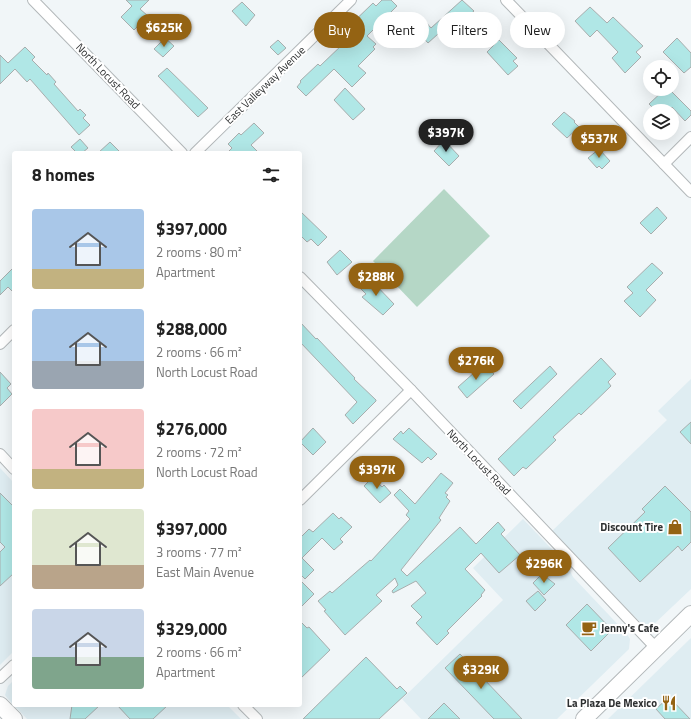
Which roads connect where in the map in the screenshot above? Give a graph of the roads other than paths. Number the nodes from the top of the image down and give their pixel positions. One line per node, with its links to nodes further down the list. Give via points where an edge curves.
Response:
1 (33, 0): 5 (street, North Locust Road)
2 (351, 0): 6 (street, East Valleyway Avenue)
3 (506, 0): 7 (street)
4 (691, 137): 7 (street)
5 (180, 151)
6 (197, 151)
7 (664, 164): 8 (street)
8 (691, 192)
9 (302, 281): 12 (street, North Locust Road)
10 (12, 332): 11 (street)
11 (0, 344)
12 (411, 390): 15 (street); 17 (street, North Locust Road)
13 (0, 454): 14 (street)
14 (12, 467)
15 (302, 498)
16 (691, 614): 17 (main road)
17 (656, 648): 24 (main road)
18 (12, 667): 19 (street)
19 (0, 678)
20 (0, 705): 22 (main road)
21 (245, 707): 23 (street)
22 (14, 719)
23 (257, 719)
24 (584, 719)

